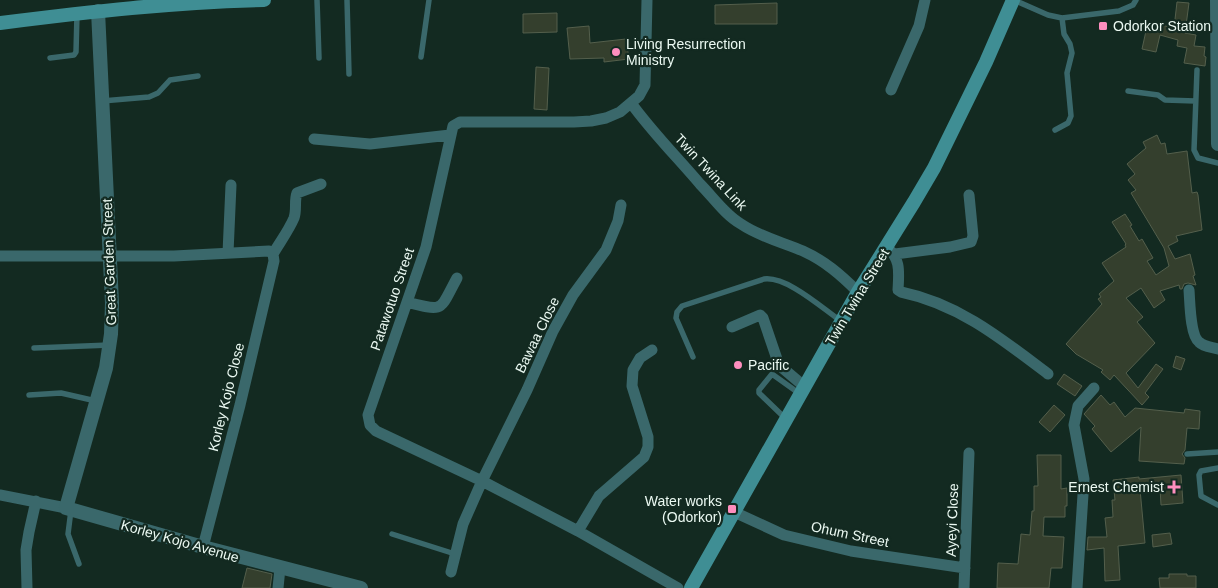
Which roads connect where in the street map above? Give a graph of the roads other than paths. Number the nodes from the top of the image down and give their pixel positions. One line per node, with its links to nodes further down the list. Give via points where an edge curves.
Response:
1 (264, 0): 10 (main road)
2 (317, 0): 19 (lane)
3 (346, 0): 21 (lane)
4 (429, 0): 17 (lane)
5 (647, 0): 27 (street, via 645,86)
6 (925, 0): 23 (street, via 919,26)
7 (1014, 0): 15 (lane); 37 (main road, Twin Twina Street, via 952,133)
8 (1136, 0): 15 (lane, via 1133,5 1119,11)
9 (1216, 0): 31 (street)
10 (163, 2): 11 (main road)
11 (130, 4): 12 (main road)
12 (113, 5): 13 (main road)
13 (98, 11): 14 (main road); 25 (street, Great Garden Street)
14 (78, 13): 16 (main road); 18 (lane, via 76,52)
15 (1062, 18): 28 (lane, via 1072,53 1067,74 1071,116 1068,123)
16 (0, 23)
17 (421, 57)
18 (50, 58)
19 (319, 58)
20 (1198, 70): 26 (lane)
21 (348, 74)
22 (198, 76): 25 (lane, via 170,80 158,93 148,97)
23 (891, 90)
24 (1128, 91): 26 (lane, via 1158,95 1165,100)
25 (102, 101): 40 (street, Great Garden Street)
26 (1195, 101): 32 (lane, via 1195,155)
27 (631, 103): 29 (street, via 620,112 591,121 460,122 453,126); 44 (street, Twin Twina Link, via 646,124 738,223 754,233 822,260)
28 (1055, 130)
29 (450, 135): 30 (street, via 370,144); 45 (street, Patawotuo Street, via 426,247)
30 (314, 139)
31 (1218, 144)
32 (1218, 162)
33 (321, 184): 39 (street, Korley Kojo Close, via 297,193 294,216)
34 (231, 185): 38 (street)
35 (969, 195): 37 (street, via 971,242 939,249)
36 (621, 205): 63 (street, Bawaa Close, via 606,250 573,295 553,331)
37 (891, 250): 44 (main road, Twin Twina Street); 53 (street, via 899,268 898,290 963,314)
38 (228, 253): 39 (street, via 269,250); 40 (street)
39 (273, 254): 71 (street, Korley Kojo Close, via 240,405)
40 (110, 255): 41 (street); 48 (street, Great Garden Street)
41 (0, 256)
42 (457, 278): 45 (street, via 442,306 430,308)
43 (1189, 290): 50 (street, via 1197,341)
44 (858, 292): 46 (main road, Twin Twina Street)
45 (407, 302): 63 (street, Patawotuo Street, via 368,416 370,425 393,440)
46 (841, 322): 52 (lane, via 788,284 772,278 764,279 682,306 676,318); 55 (main road, Twin Twina Street)
47 (732, 327): 55 (street, via 760,315 779,365)
48 (110, 345): 49 (lane); 57 (street, Great Garden Street)
49 (34, 348)
50 (1218, 348)
51 (652, 350): 69 (street, via 640,358 633,370 632,386 648,437 644,457 599,496)
52 (693, 357)
53 (1048, 374)
54 (1094, 388): 83 (street, via 1078,406 1074,425 1084,479)
55 (803, 391): 58 (main road, Twin Twina Street); 58 (lane, via 772,374 759,390)
56 (29, 395): 57 (lane, via 61,393)
57 (97, 401): 67 (street, Great Garden Street)
58 (786, 419): 68 (main road, Twin Twina Street)
59 (1218, 452): 61 (lane)
60 (969, 453): 75 (street, Ayeyi Close)
61 (1187, 454)
62 (1218, 468): 66 (lane, via 1205,469 1199,475 1201,496)
63 (482, 481): 69 (street, Patawotuo Street); 72 (street, Bawaa Close, via 463,524)
64 (0, 495): 65 (street, Korley Kojo Avenue)
65 (36, 501): 67 (street, Korley Kojo Avenue); 77 (street, via 26,550)
66 (1218, 506)
67 (68, 509): 71 (street, Korley Kojo Avenue); 73 (lane, via 68,534)
68 (734, 512): 75 (street, Ohum Street, via 784,534 851,552); 81 (main road, Twin Twina Street)
69 (578, 531): 80 (street, Patawotuo Street)
70 (392, 534): 72 (lane)
71 (202, 548): 74 (street, Korley Kojo Avenue)
72 (455, 554): 76 (street, Bawaa Close)
73 (79, 564)
74 (280, 568): 78 (street); 79 (street, Korley Kojo Avenue)
75 (965, 568): 82 (street, Ayeyi Close)
76 (452, 572)
77 (27, 588)
78 (278, 588)
79 (361, 588)
80 (678, 588)
81 (691, 588)
82 (964, 588)
83 (1077, 588)

